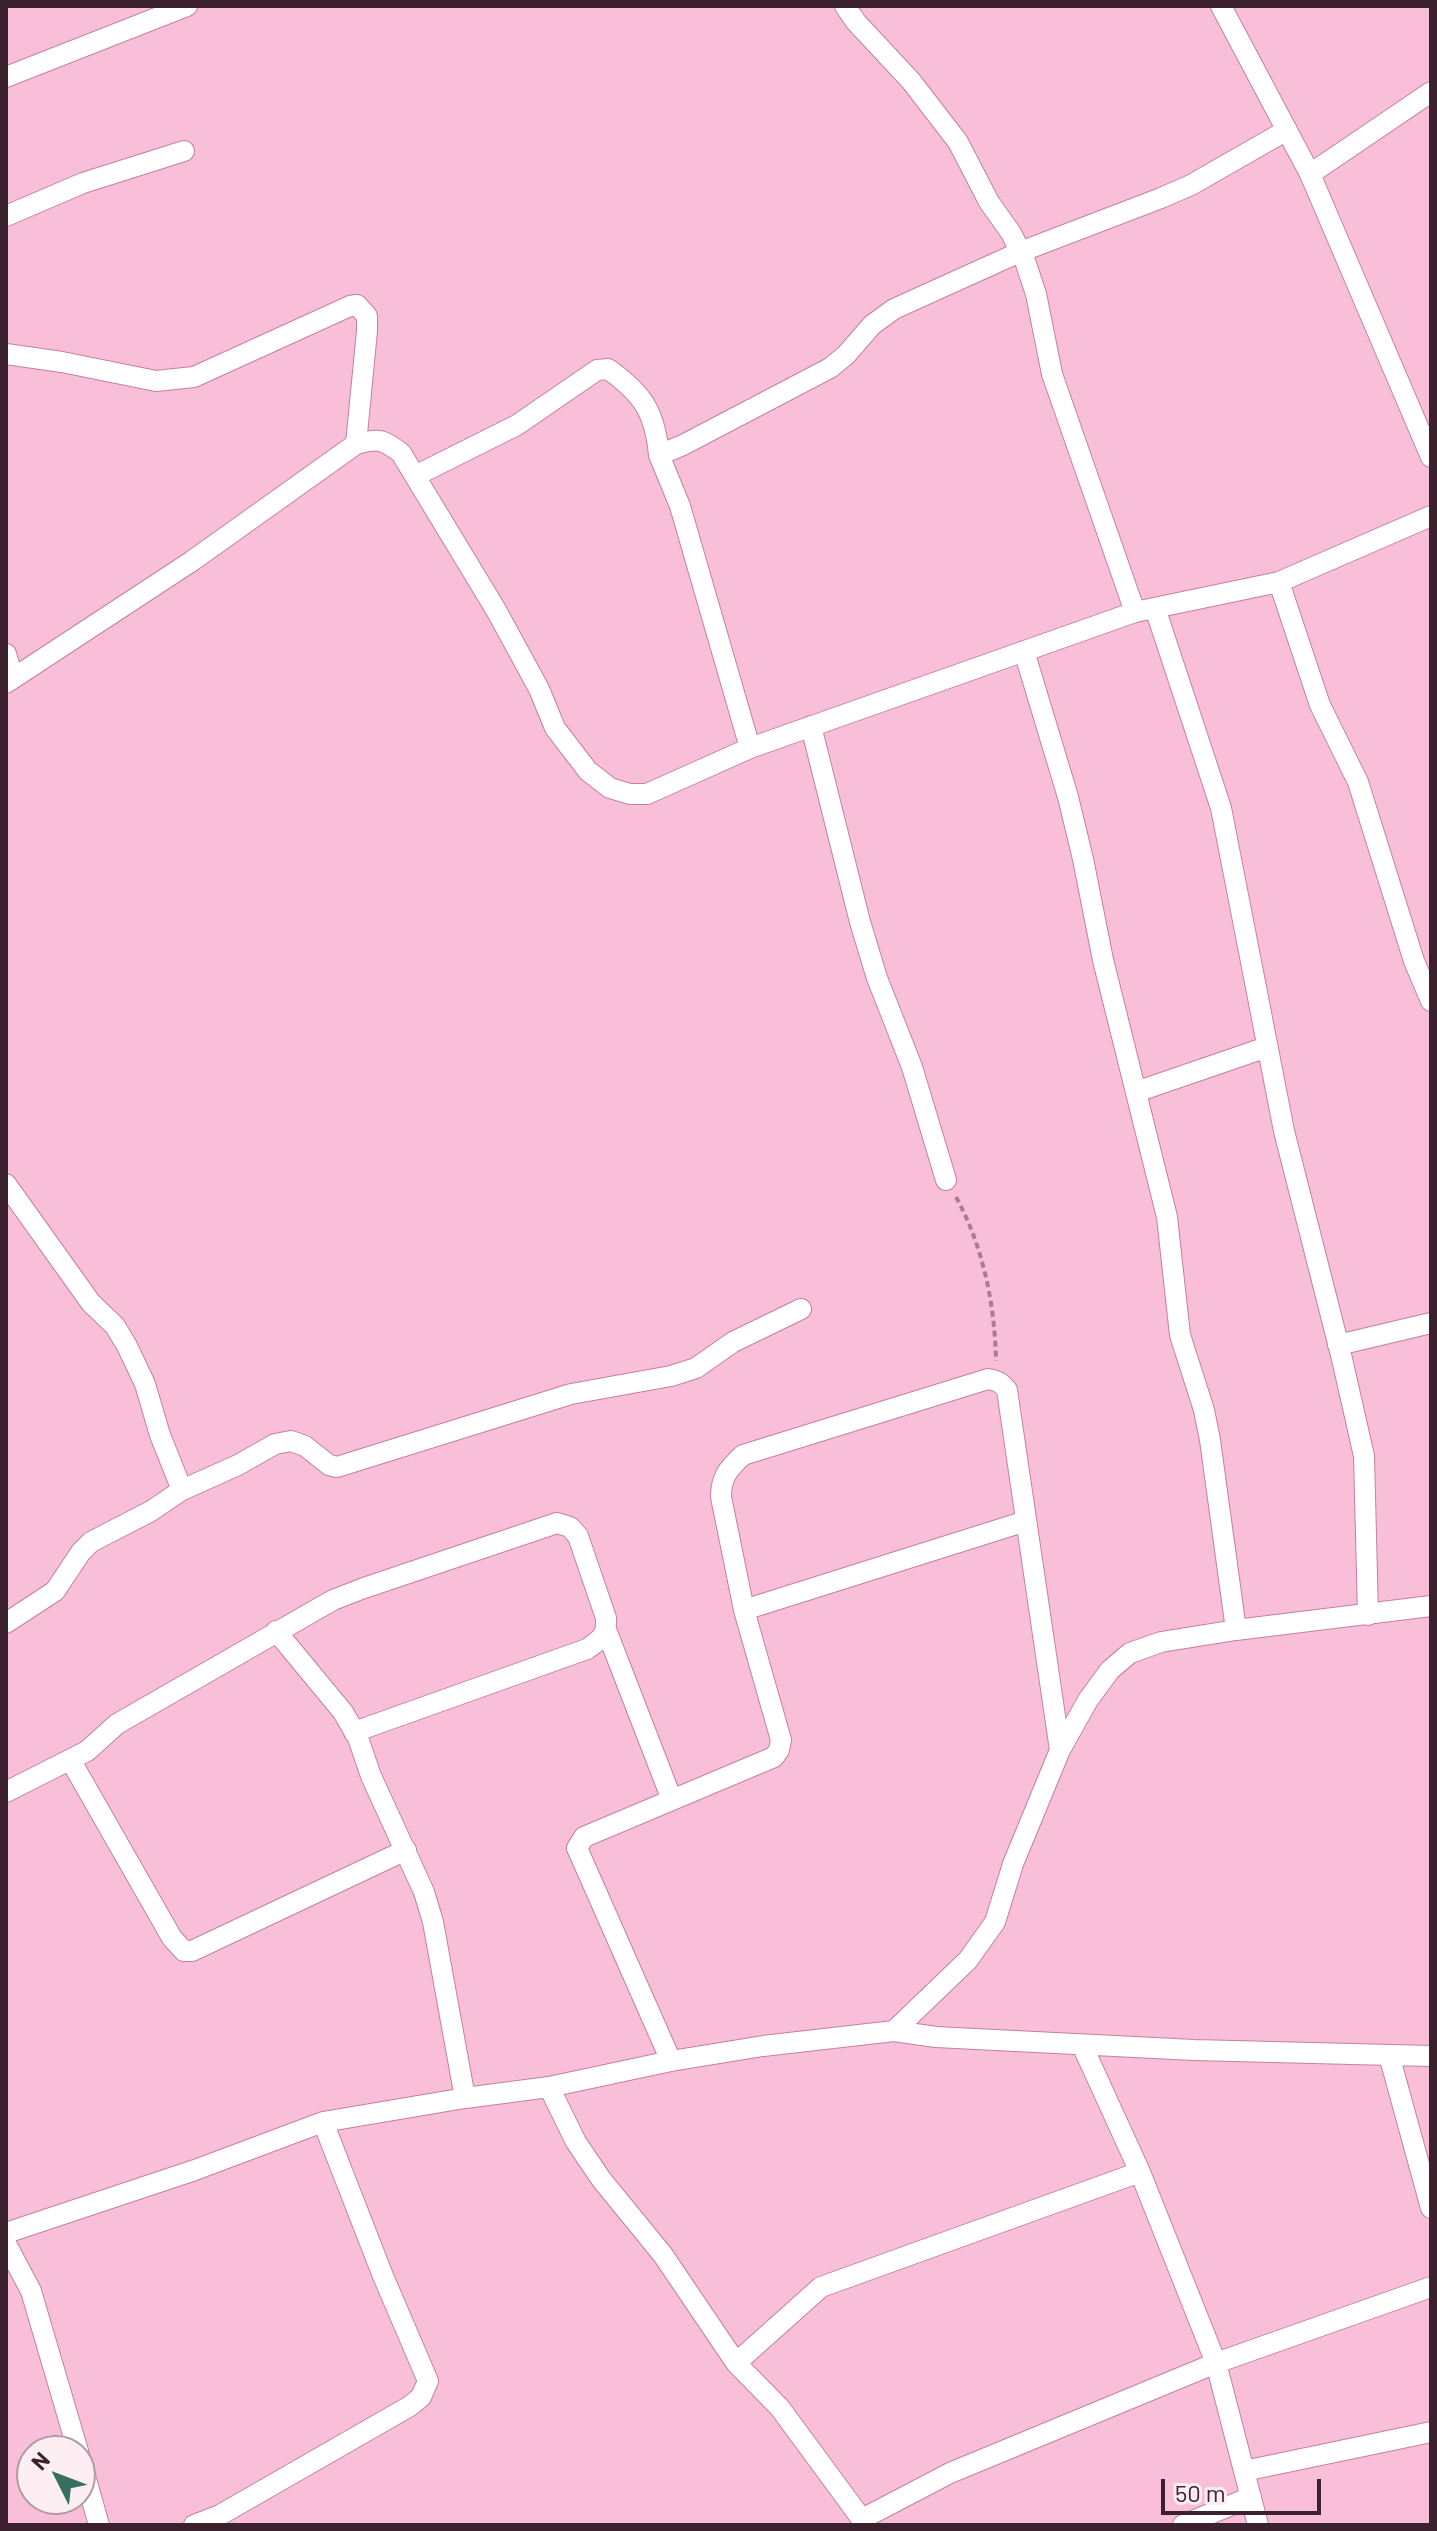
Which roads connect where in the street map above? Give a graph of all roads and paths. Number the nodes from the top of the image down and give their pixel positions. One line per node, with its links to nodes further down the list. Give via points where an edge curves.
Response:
1 (187, 6): 4 (street)
2 (845, 6): 10 (street, via 958,142)
3 (1221, 6): 6 (street)
4 (6, 77)
5 (1431, 92): 8 (street)
6 (1287, 130): 8 (street); 10 (street, via 1171,194)
7 (184, 151): 9 (street, via 83,183)
8 (1310, 174): 14 (street)
9 (6, 216)
10 (1020, 252): 13 (street, via 894,309 830,368); 19 (street, via 1036,294 1052,374)
11 (6, 354): 12 (street, via 156,381 194,377 357,305 367,316 367,331)
12 (356, 444): 15 (street, via 384,441 401,453); 22 (street, via 192,561)
13 (659, 455): 15 (street, via 656,426 644,401 608,369 597,370 517,425); 24 (street, via 680,506)
14 (1431, 457)
15 (415, 476): 24 (street, via 496,610 555,728 588,771 610,788 647,794)
16 (1431, 516): 17 (street)
17 (1279, 582): 18 (street); 25 (street, via 1320,705 1358,782)
18 (1155, 608): 19 (street); 26 (street, via 1221,808)
19 (1135, 612): 20 (street)
20 (1024, 651): 23 (street); 27 (street, via 1068,797)
21 (6, 654): 22 (street)
22 (9, 681)
23 (811, 726): 24 (street); 28 (street, via 860,922)
24 (750, 748)
25 (1431, 1001)
26 (1267, 1047): 27 (street); 32 (street)
27 (1136, 1092): 40 (street, via 1167,1217 1180,1335 1210,1440)
28 (946, 1180): 33 (path, via 963,1211 990,1292)
29 (6, 1184): 34 (street, via 127,1346)
30 (801, 1309): 34 (street, via 733,1342 696,1368 671,1376 571,1394 337,1467 305,1446 291,1441 275,1444)
31 (1431, 1323): 32 (street)
32 (1338, 1345): 38 (street, via 1364,1456)
33 (997, 1380): 35 (street, via 1007,1390); 37 (street, via 743,1455 721,1480 721,1497)
34 (182, 1490): 39 (street, via 91,1542 55,1591)
35 (1026, 1521): 37 (street); 44 (street)
36 (1431, 1606): 38 (street)
37 (744, 1610): 47 (street, via 781,1740 779,1750 774,1757)
38 (1368, 1615): 40 (street)
39 (6, 1623)
40 (1236, 1630): 44 (street, via 1161,1642 1130,1653 1088,1700)
41 (276, 1631): 42 (street, via 364,1588 557,1523 578,1536); 43 (street); 45 (street, via 117,1724)
42 (607, 1632): 43 (street, via 587,1649); 47 (street)
43 (354, 1732): 48 (street)
44 (1060, 1750): 49 (street, via 995,1922 968,1960)
45 (71, 1761): 46 (street); 48 (street, via 184,1951)
46 (6, 1792)
47 (672, 1800): 53 (street, via 584,1837 577,1848)
48 (406, 1850): 55 (street, via 433,1922)
49 (894, 2031): 50 (street); 53 (street)
50 (1082, 2045): 51 (street); 57 (street)
51 (1389, 2055): 52 (street); 58 (street)
52 (1431, 2056)
53 (671, 2061): 54 (street)
54 (549, 2087): 55 (street); 62 (street, via 585,2157 663,2255)
55 (465, 2098): 56 (street)
56 (323, 2122): 59 (street); 69 (street, via 428,2381 410,2406)
57 (1140, 2172): 62 (street, via 821,2287); 63 (street)
58 (1431, 2208)
59 (6, 2233)
60 (6, 2244): 65 (street, via 31,2291)
61 (1431, 2287): 63 (street)
62 (736, 2363): 68 (street, via 780,2408)
63 (1216, 2363): 66 (street); 68 (street, via 950,2473)
64 (1431, 2432): 66 (street)
65 (73, 2435)
66 (1244, 2471): 67 (street)
67 (1251, 2497): 70 (street); 71 (street)
68 (864, 2522)
69 (194, 2525)
70 (1183, 2525)
71 (1258, 2525)

